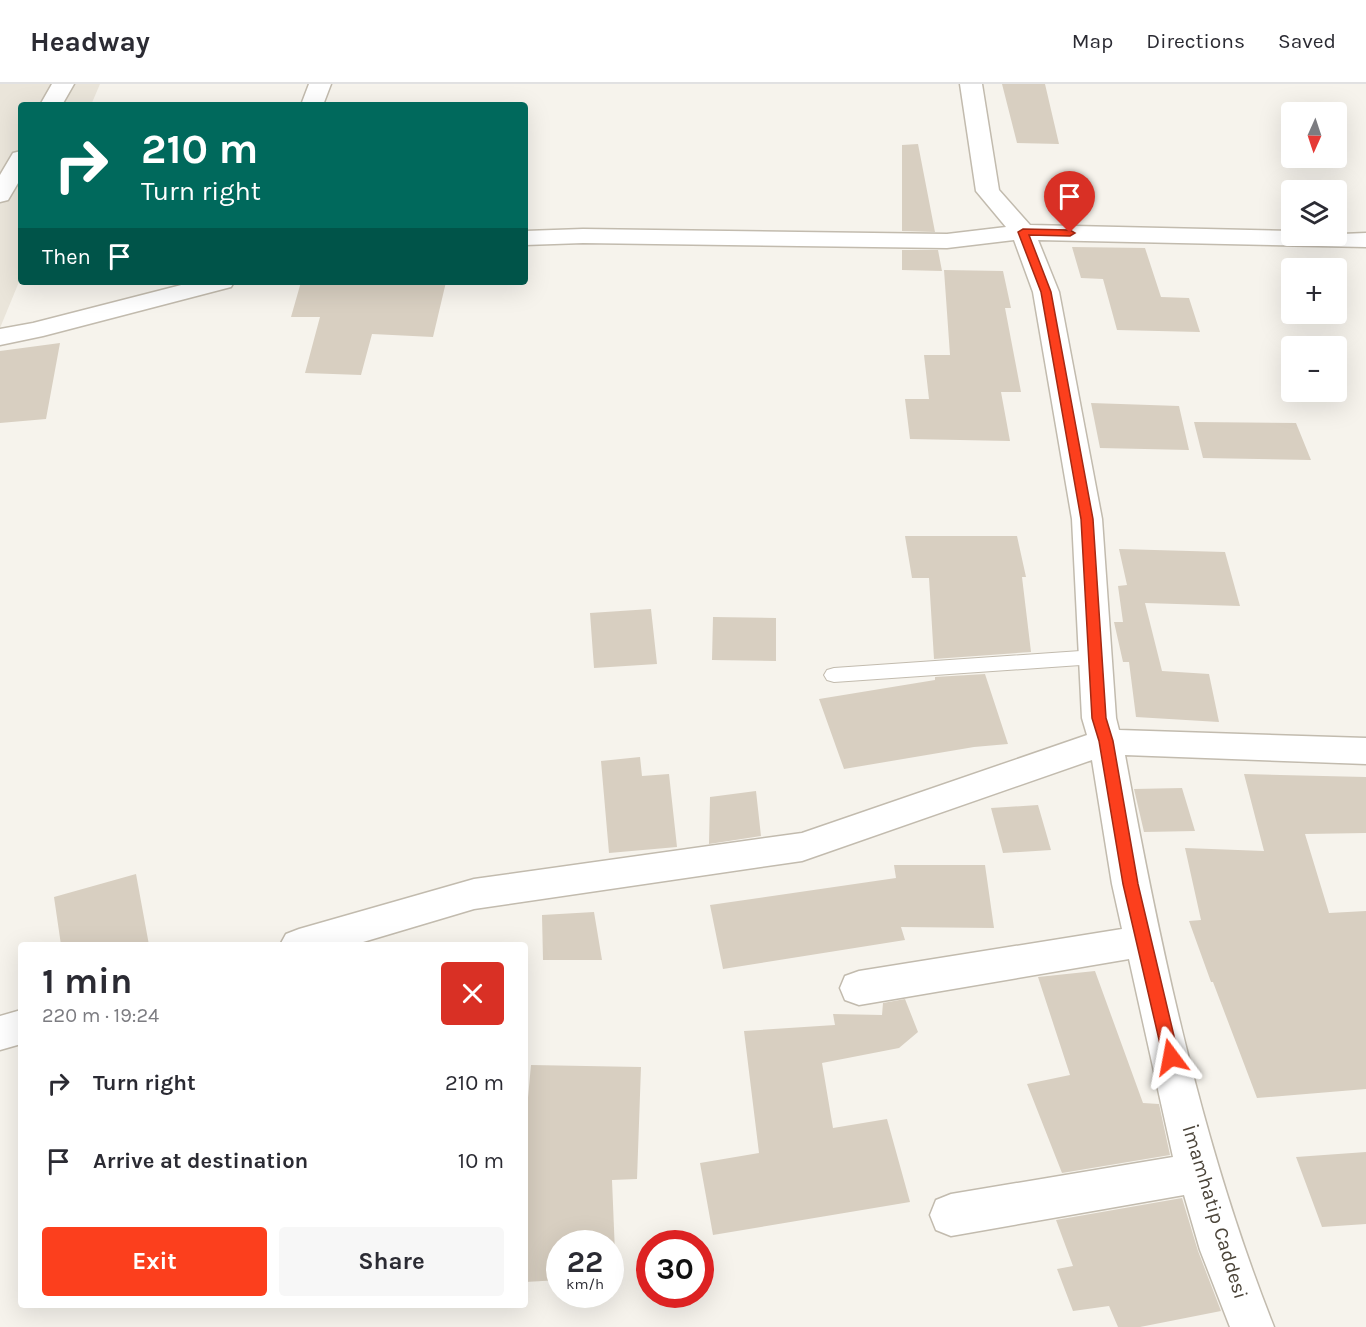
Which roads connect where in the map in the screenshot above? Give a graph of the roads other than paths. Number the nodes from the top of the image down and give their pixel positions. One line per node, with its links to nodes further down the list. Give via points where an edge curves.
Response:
1 (63, 84): 4 (street)
2 (320, 84): 5 (street)
3 (971, 84): 8 (street, İmamhatip Caddesi, via 988,191)
4 (53, 102)
5 (313, 102)
6 (18, 163): 7 (street)
7 (0, 195)
8 (1023, 232): 9 (street, via 946,241); 10 (street); 13 (street, İmamhatip Caddesi, via 1046,292 1064,383 1087,519)
9 (528, 238)
10 (1366, 240)
11 (210, 285): 12 (street)
12 (0, 337)
13 (1095, 657): 14 (lane); 15 (street, İmamhatip Caddesi, via 1099,718)
14 (834, 675)
15 (1106, 741): 16 (street); 17 (street, İmamhatip Caddesi, via 1130,884); 18 (street, via 802,846 474,894)
16 (1366, 751)
17 (1144, 941): 19 (street); 22 (street, İmamhatip Caddesi)
18 (309, 942)
19 (859, 988)
20 (18, 1028): 21 (street)
21 (0, 1033)
22 (1198, 1173): 23 (street); 24 (street, İmamhatip Caddesi)
23 (951, 1215)
24 (1252, 1327)

